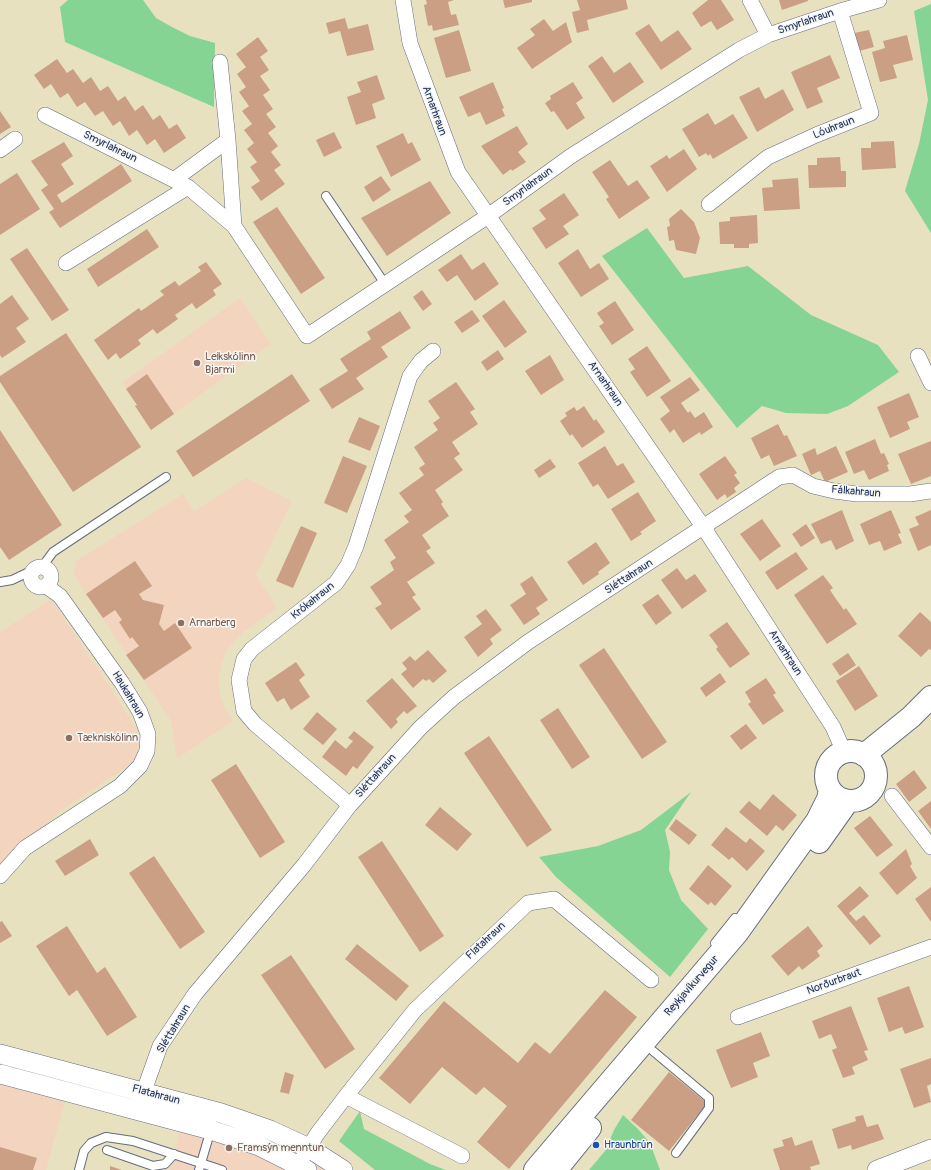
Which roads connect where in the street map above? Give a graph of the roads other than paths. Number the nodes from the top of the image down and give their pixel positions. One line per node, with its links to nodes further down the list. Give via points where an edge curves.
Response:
1 (403, 0): 14 (street, Arnarhraun, via 410,43 458,172)
2 (750, 0): 5 (street)
3 (878, 0): 4 (street, Smyrlahraun)
4 (840, 10): 5 (street, Smyrlahraun); 13 (street, Lóuhraun, via 871,113 816,134 768,157)
5 (768, 35): 14 (street, Smyrlahraun, via 739,50 571,156)
6 (220, 62): 9 (street, Smyrlahraun)
7 (45, 115): 11 (street, Smyrlahraun)
8 (14, 140): 10 (street)
9 (228, 140): 11 (street); 15 (street, Smyrlahraun)
10 (0, 150)
11 (181, 183): 15 (street, Smyrlahraun); 16 (street)
12 (326, 196): 17 (lane)
13 (709, 204)
14 (488, 216): 17 (street, Smyrlahraun); 23 (street, Arnarhraun)
15 (234, 226): 17 (street, Smyrlahraun, via 307,336)
16 (66, 263)
17 (386, 284)
18 (433, 351): 31 (street, Krókahraun, via 410,376 348,565 336,583 252,648 244,659 239,680 244,711 255,724)
19 (918, 356): 20 (street)
20 (931, 383)
21 (166, 477): 24 (lane, via 53,552)
22 (931, 491): 23 (street, Fálkahraun, via 910,494 857,494 813,486 793,475 779,477)
23 (704, 528): 28 (street, Arnarhraun, via 833,727); 31 (street, Sléttahraun, via 528,642 454,697 421,726)
24 (38, 568): 25 (lane, via 12,580); 34 (street, Haukahraun, via 30,577 32,582 39,588 46,586 60,596 137,706 148,734 147,751 140,766 120,786 25,848)
25 (0, 582)
26 (931, 697): 28 (main road)
27 (931, 710): 28 (main road)
28 (861, 758): 29 (main road, via 835,757 827,769 827,782); 29 (main road, via 876,777 871,791 857,800)
29 (839, 796): 33 (main road, Reykjavíkurvegur, via 828,799 817,821); 39 (main road, Reykjavíkurvegur, via 751,936)
30 (892, 796): 32 (street)
31 (350, 805): 42 (street, Sléttahraun, via 304,865 195,994 160,1046)
32 (931, 847)
33 (790, 858): 36 (lane); 47 (main road, Reykjavíkurvegur, via 737,933)
34 (0, 876)
35 (931, 947): 38 (street, Norðurbraut)
36 (709, 949)
37 (651, 980): 43 (street, Flatahraun, via 554,899 528,903 415,1010)
38 (738, 1017)
39 (653, 1051): 51 (lane, via 709,1098 709,1108); 60 (main road, Reykjavíkurvegur)
40 (0, 1054): 42 (street, Flatahraun)
41 (0, 1074): 44 (street, Flatahraun)
42 (143, 1092): 44 (street, Sléttahraun); 46 (street, Flatahraun)
43 (346, 1096): 48 (street, Flatahraun); 53 (street)
44 (137, 1110): 46 (street, Flatahraun)
45 (572, 1113): 47 (lane)
46 (213, 1120): 48 (street, Flatahraun, via 270,1130); 54 (lane); 55 (street, Flatahraun)
47 (555, 1147): 59 (main road, Reykjavíkurvegur)
48 (309, 1148): 55 (street, Flatahraun); 58 (street, Flatahraun)
49 (931, 1148): 61 (street)
50 (107, 1150): 52 (lane, via 153,1166 165,1164)
51 (676, 1153)
52 (174, 1154): 54 (lane); 56 (lane, via 106,1137 91,1143 84,1151)
53 (462, 1156)
54 (200, 1166): 57 (lane)
55 (303, 1167)
56 (79, 1170)
57 (222, 1170)
58 (343, 1170)
59 (535, 1170)
60 (556, 1170)
61 (877, 1170)

